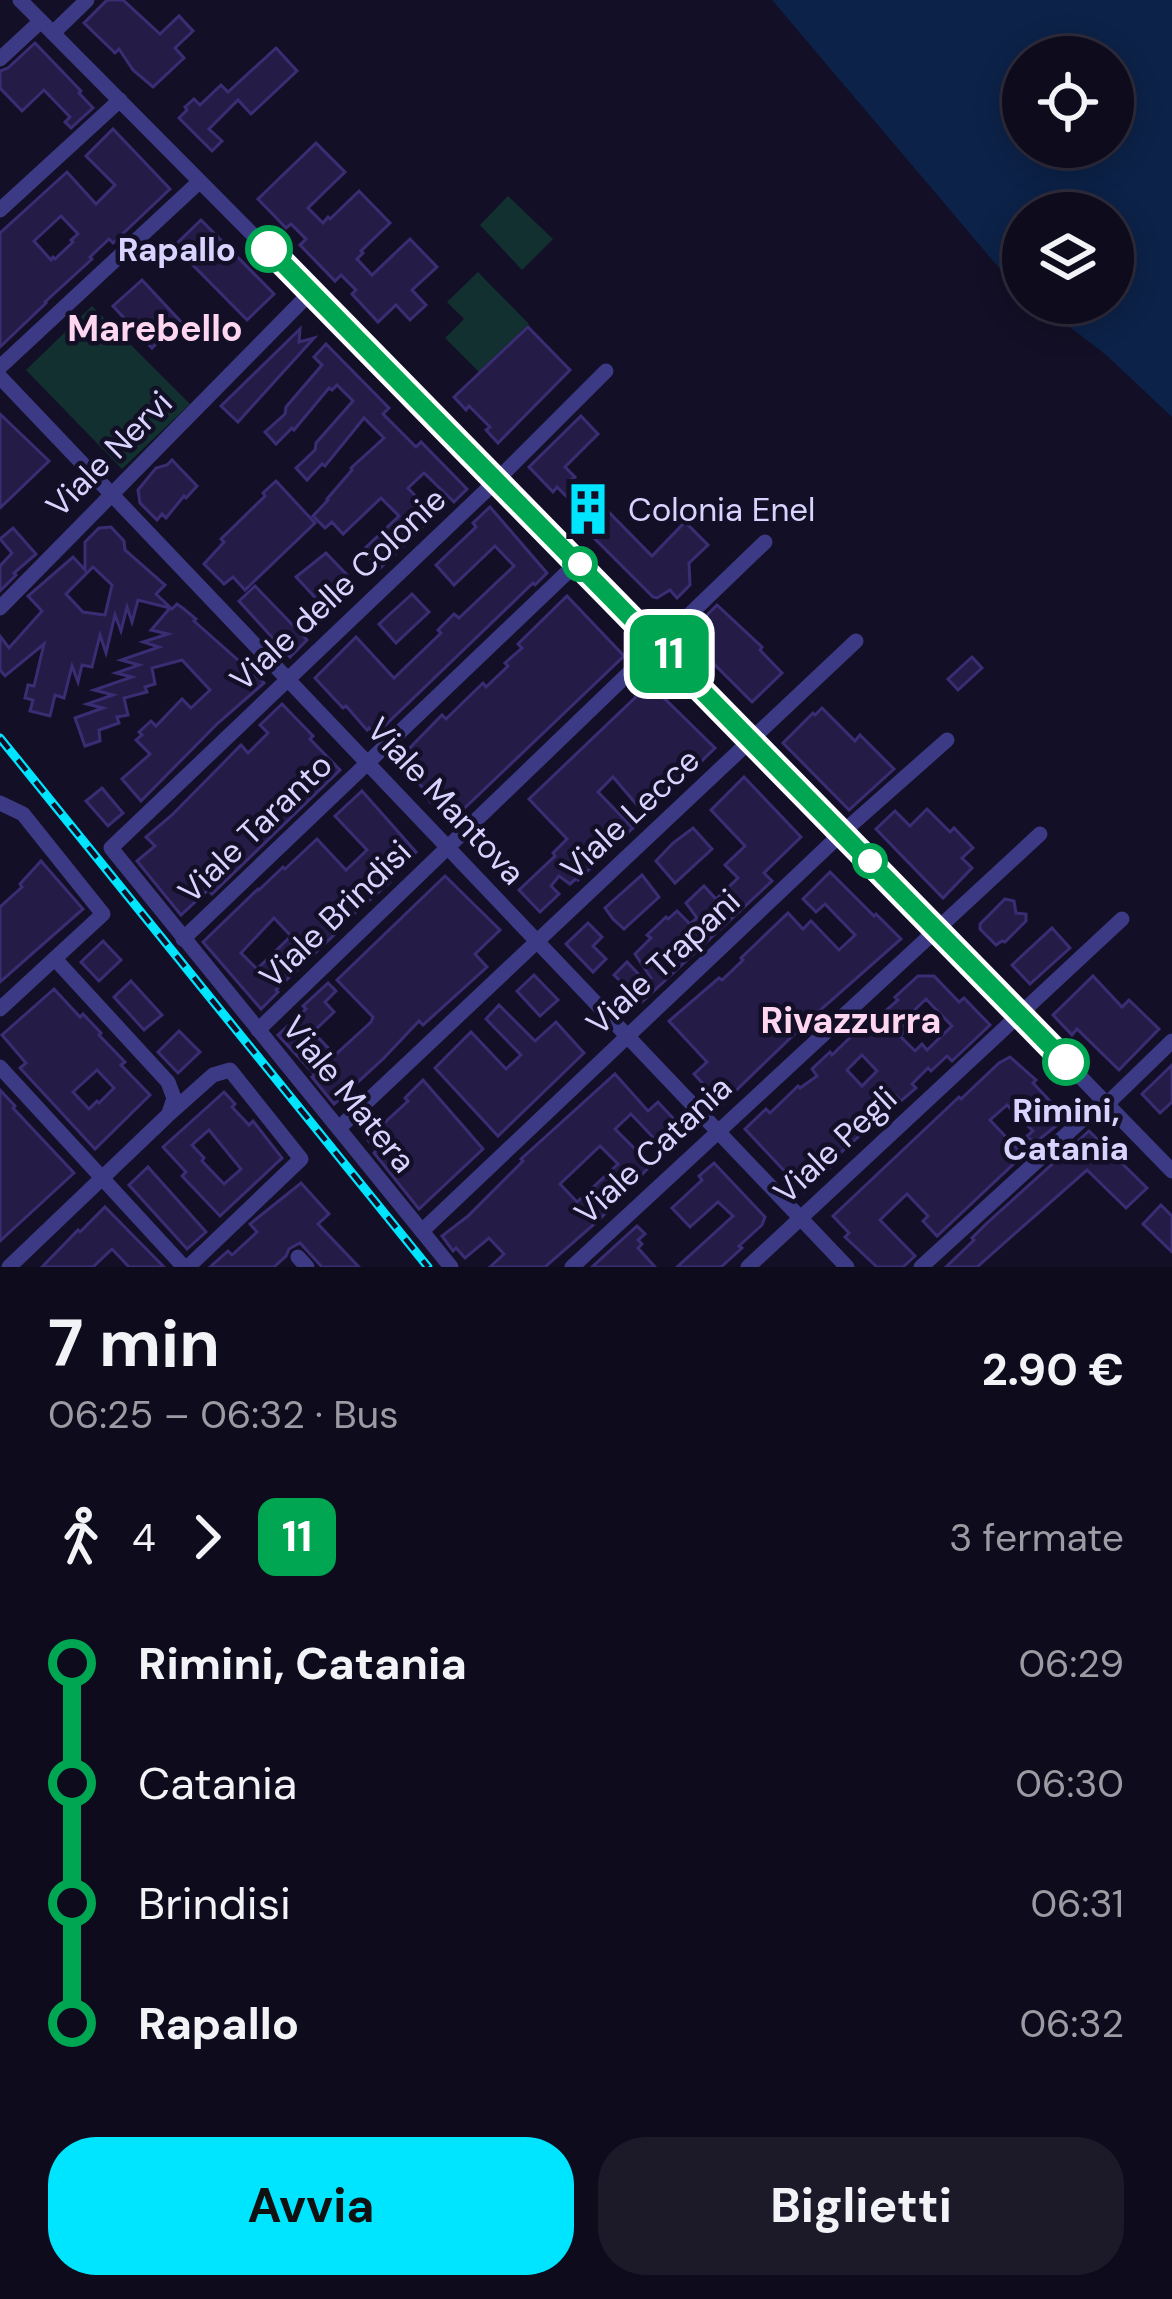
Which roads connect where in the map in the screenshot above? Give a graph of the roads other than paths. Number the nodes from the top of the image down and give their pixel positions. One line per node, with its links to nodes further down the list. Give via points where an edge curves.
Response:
1 (20, 0): 3 (street)
2 (87, 0): 3 (street)
3 (47, 27): 4 (street); 5 (street)
4 (0, 58)
5 (120, 100): 6 (street); 7 (street)
6 (200, 182): 8 (street); 9 (street)
7 (0, 210)
8 (311, 291): 12 (street); 13 (street, Viale Nervi)
9 (0, 367)
10 (606, 371): 12 (street, Viale delle Colonie)
11 (0, 377): 13 (street, Viale Mantova)
12 (496, 481): 15 (street); 19 (street, Viale delle Colonie)
13 (113, 494): 16 (street, Viale Nervi); 19 (street, Viale Mantova)
14 (764, 542): 18 (street, Viale Brindisi)
15 (578, 562): 18 (street); 22 (street, Viale Taranto)
16 (0, 608)
17 (856, 641): 20 (street, Viale Lecce)
18 (660, 644): 20 (street); 26 (street, Viale Brindisi)
19 (287, 678): 22 (street, Viale Mantova); 27 (street, Viale delle Colonie)
20 (753, 740): 24 (street); 31 (street, Viale Lecce)
21 (947, 740): 24 (street, Viale Trapani)
22 (368, 762): 26 (street, Viale Mantova); 30 (street, Viale Taranto)
23 (0, 803): 32 (street, via 23,814 103,914)
24 (843, 832): 29 (street); 36 (street, Viale Trapani)
25 (1040, 834): 29 (street, Viale Catania)
26 (448, 846): 31 (street, Viale Mantova); 35 (street, Viale Brindisi)
27 (110, 848): 30 (street, Viale Matera)
28 (1122, 920): 34 (street, Viale Pegli)
29 (935, 931): 34 (street); 42 (street, Viale Catania)
30 (183, 939): 35 (street, Viale Matera)
31 (538, 941): 36 (street, Viale Mantova); 41 (street, Viale Lecce)
32 (55, 959): 33 (street); 40 (street, via 168,1082 174,1098)
33 (0, 1010)
34 (1018, 1015): 39 (street); 45 (street, Viale Pegli)
35 (258, 1030): 41 (street, Viale Matera)
36 (628, 1036): 42 (street, Viale Mantova); 46 (street, Viale Trapani)
37 (1172, 1041): 39 (street)
38 (0, 1067): 44 (street)
39 (1106, 1101): 43 (street); 54 (street)
40 (167, 1116): 44 (street); 49 (street, via 230,1070 301,1159)
41 (339, 1128): 46 (street, Viale Matera)
42 (718, 1131): 45 (street, Viale Mantova); 51 (street, Viale Catania)
43 (1172, 1172)
44 (102, 1177): 48 (street); 49 (street)
45 (800, 1219): 52 (street, Viale Pegli); 53 (street, Viale Mantova)
46 (422, 1231): 50 (street, Viale Matera)
47 (0, 1257): 48 (street)
48 (9, 1267)
49 (186, 1267)
50 (451, 1267)
51 (572, 1267)
52 (748, 1267)
53 (847, 1267)
54 (922, 1267)

